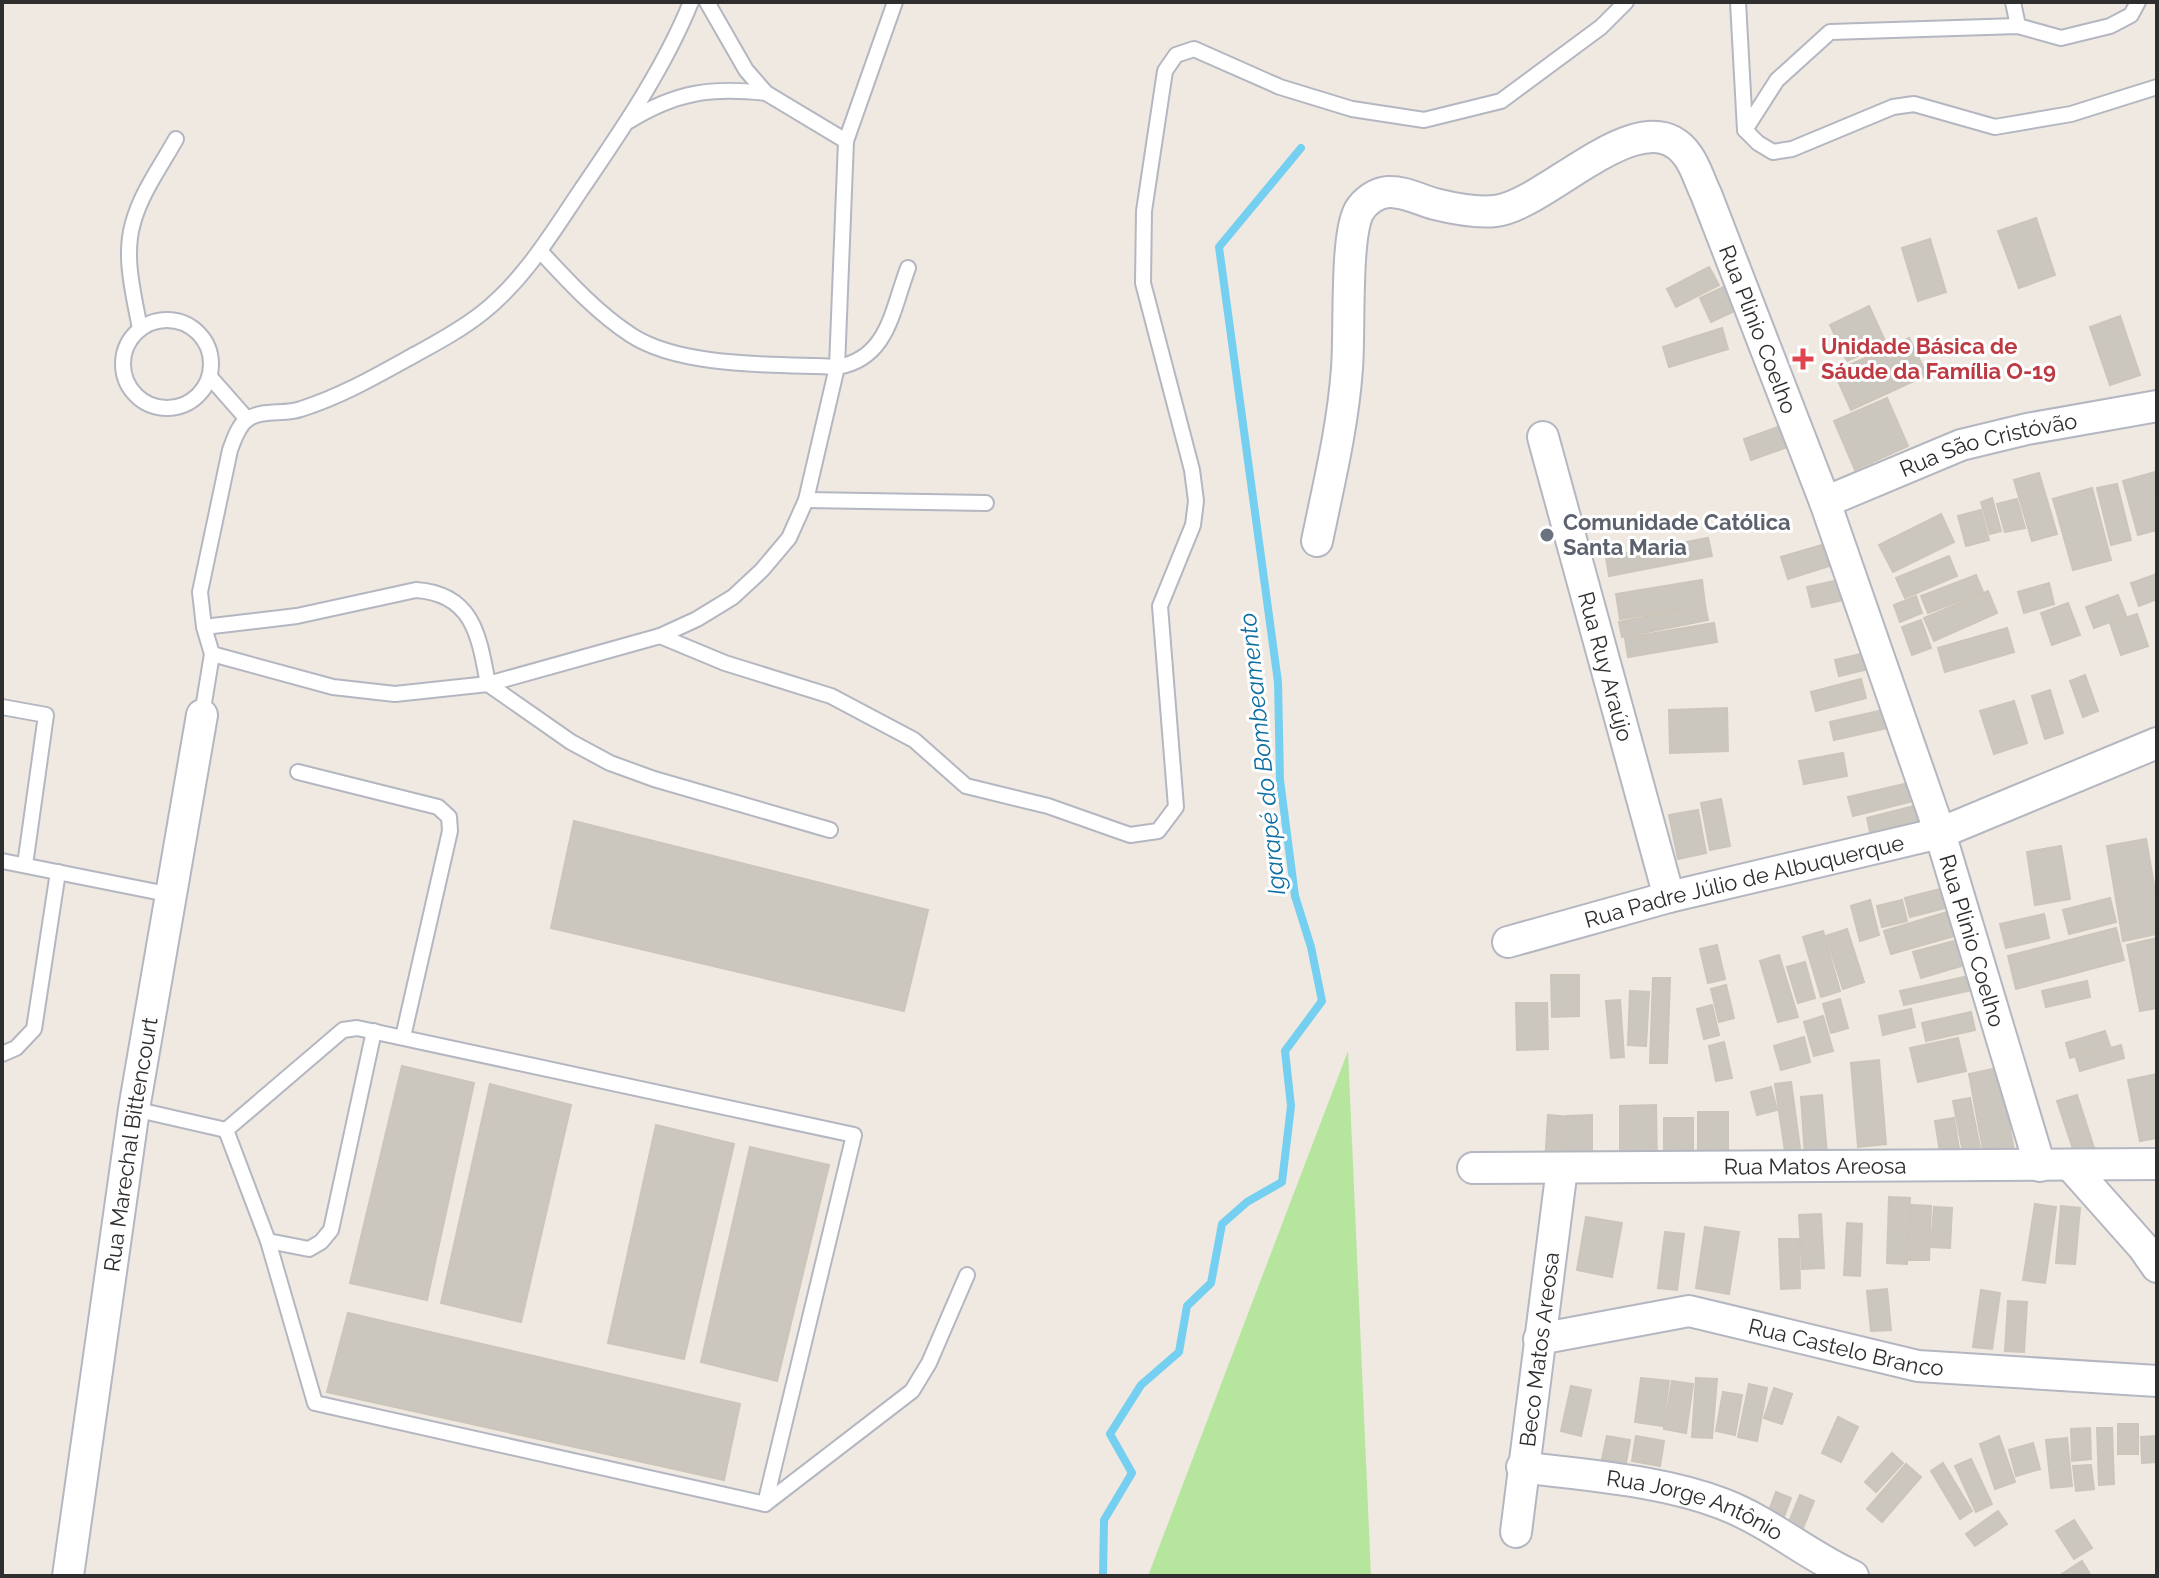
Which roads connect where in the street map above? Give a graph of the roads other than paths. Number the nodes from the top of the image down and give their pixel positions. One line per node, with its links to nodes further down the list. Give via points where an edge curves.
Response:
1 (691, 2): 11 (lane)
2 (707, 2): 10 (lane, via 746,70)
3 (895, 2): 14 (lane)
4 (1626, 2): 28 (lane, via 1601,27 1501,101 1424,120 1352,109 1194,49 1176,55 1165,71 1144,211 1143,283 1196,501 1193,525 1160,606 1176,807 1158,831 1130,835 1048,806 966,786 914,740 831,696)
5 (1738, 2): 12 (lane)
6 (2013, 2): 8 (lane)
7 (2138, 2): 8 (lane, via 2131,15 2110,26 2061,38)
8 (2018, 26): 12 (lane, via 1830,32 1777,80)
9 (2157, 87): 12 (lane, via 2071,114 1995,127 1914,104 1893,107 1773,152)
10 (766, 93): 11 (lane, via 692,93); 14 (lane)
11 (625, 124): 15 (lane)
12 (1745, 130)
13 (176, 139): 17 (lane, via 132,223 129,252)
14 (846, 141): 18 (lane)
15 (540, 251): 18 (lane, via 588,301 633,337 685,357); 21 (lane, via 483,312 441,341 338,396 296,411)
16 (908, 268): 18 (lane, via 877,346 867,358)
17 (140, 329): 19 (lane, via 174,320 196,330 208,346); 19 (lane, via 128,343 123,365 127,382 141,400 159,408 185,405)
18 (837, 367): 23 (lane)
19 (210, 377): 21 (lane)
20 (2157, 406): 24 (street, Rua São Cristóvão, via 1961,445)
21 (247, 419): 27 (lane, via 230,450 200,592)
22 (1543, 437): 41 (street, Rua Ruy Araújo)
23 (806, 500): 25 (lane); 28 (lane, via 789,538 762,570 733,597)
24 (1825, 502): 26 (street, Rua Plinio Coelho, via 1687,154 1668,140 1640,136 1525,202 1497,211 1467,211 1387,192 1370,198 1359,211 1352,233 1339,433); 36 (street, Rua Plinio Coelho)
25 (986, 503)
26 (1317, 541)
27 (204, 627): 29 (lane); 30 (lane, via 432,591 465,611 476,630)
28 (660, 636): 30 (lane)
29 (212, 654): 30 (lane, via 333,687 395,694); 32 (lane)
30 (488, 684): 35 (lane, via 610,763)
31 (2, 707): 38 (lane, via 46,715)
32 (202, 715): 40 (street, Rua Marechal Bittencourt)
33 (2157, 743): 36 (street, Rua Padre Júlio de Albuquerque)
34 (298, 772): 44 (lane, via 438,807 449,817)
35 (830, 830)
36 (1940, 833): 41 (street, Rua Padre Júlio de Albuquerque); 49 (street, Rua Plinio Coelho)
37 (2, 861): 38 (lane)
38 (25, 865): 39 (lane)
39 (58, 872): 40 (lane); 45 (lane, via 34,1029)
40 (173, 895): 46 (street, Rua Marechal Bittencourt)
41 (1669, 897): 42 (street, Rua Padre Júlio de Albuquerque)
42 (1508, 942)
43 (374, 1031): 44 (lane); 47 (lane, via 343,1030); 53 (lane, via 331,1230 309,1249)
44 (403, 1037): 59 (lane, via 854,1135)
45 (2, 1054)
46 (134, 1109): 47 (lane); 61 (street, Rua Marechal Bittencourt)
47 (226, 1130): 53 (lane)
48 (2157, 1164): 50 (street, Rua Matos Areosa)
49 (2040, 1166): 50 (street, Rua Matos Areosa); 52 (street, Rua Matos Areosa)
50 (2071, 1166): 54 (street)
51 (1473, 1168): 52 (street, Rua Matos Areosa)
52 (1562, 1168): 56 (street, Beco Matos Areosa)
53 (268, 1241): 59 (lane, via 315,1403)
54 (2157, 1267)
55 (967, 1275): 59 (lane, via 912,1391)
56 (1539, 1339): 57 (street, Rua Castelo Branco, via 1689,1311 1918,1366); 58 (street, Beco Matos Areosa)
57 (2157, 1381)
58 (1522, 1467): 60 (street, Beco Matos Areosa); 62 (street, Rua Jorge Antônio, via 1654,1484 1724,1504)
59 (765, 1504)
60 (1516, 1532)
61 (68, 1576)
62 (1853, 1576)

